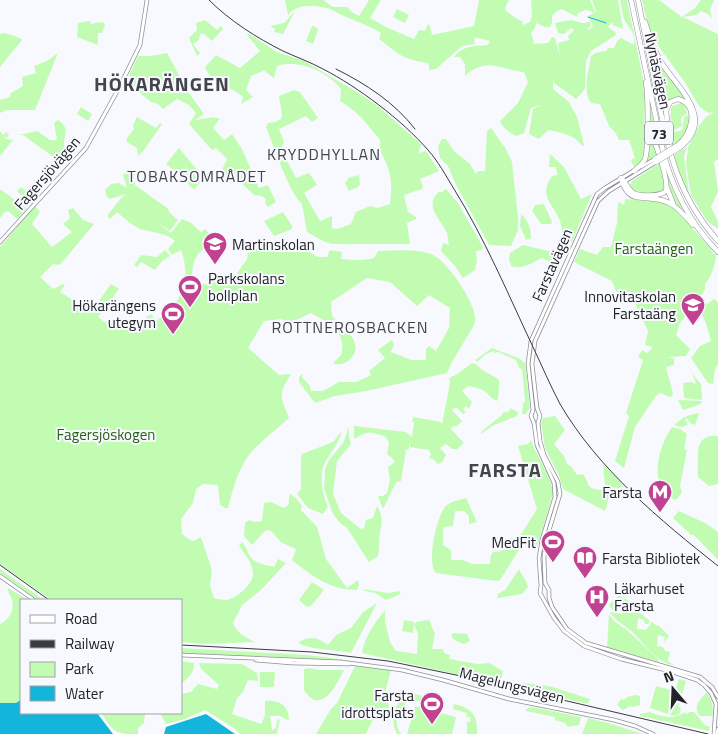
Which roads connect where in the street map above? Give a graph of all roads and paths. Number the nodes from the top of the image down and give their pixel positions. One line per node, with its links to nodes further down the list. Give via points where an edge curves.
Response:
1 (639, 0): 5 (highway, via 656,54 695,113 692,134); 9 (highway, Nynäsvägen / 73, via 666,139)
2 (146, 1): 13 (street, Fagersjövägen, via 140,45 86,148)
3 (631, 1): 4 (highway, via 646,86); 14 (highway, Nynäsvägen / 73, via 668,171 685,207)
4 (647, 124): 7 (highway, via 645,158); 10 (highway)
5 (678, 146): 6 (highway, bridge); 9 (highway, via 687,136 692,121 689,107 678,99 668,105 666,119)
6 (655, 161): 7 (street, Farstavägen); 8 (street, Farstavägen)
7 (634, 171): 8 (street, Farstavägen)
8 (623, 181): 10 (highway, via 636,194 660,195); 11 (highway, via 629,194 635,197 665,200); 16 (street, Farstavägen, via 598,201 535,341 532,364); 17 (street, Farstavägen, via 597,194 532,336 528,358)
9 (680, 184): 12 (highway, Nynäsvägen / 73)
10 (667, 188): 11 (highway)
11 (674, 205): 14 (highway)
12 (718, 241)
13 (0, 242)
14 (712, 246): 15 (highway, Nynäsvägen / 73)
15 (718, 252)
16 (538, 412): 17 (street); 18 (street, Farstavägen)
17 (532, 413): 19 (street, Farstavägen)
18 (539, 419): 19 (street); 20 (street, Farstavägen, via 542,448 558,482)
19 (532, 420): 21 (street, Farstavägen, via 537,445 554,483)
20 (560, 494): 21 (street); 23 (street)
21 (556, 497): 22 (street)
22 (545, 531): 23 (street); 25 (street, via 539,558)
23 (547, 537): 26 (street, via 544,566)
24 (0, 576): 29 (street)
25 (542, 588): 26 (street); 28 (street, via 540,593)
26 (547, 588): 27 (street)
27 (548, 594): 28 (street); 31 (street, via 561,621 586,642 700,677)
28 (543, 596): 32 (street, via 558,624 584,646 704,685 716,704)
29 (33, 599)
30 (182, 656): 33 (street, Magelungsvägen, via 364,665 424,675 509,699 614,720)
31 (718, 697)
32 (717, 729): 34 (street)
33 (653, 734)
34 (716, 734)

